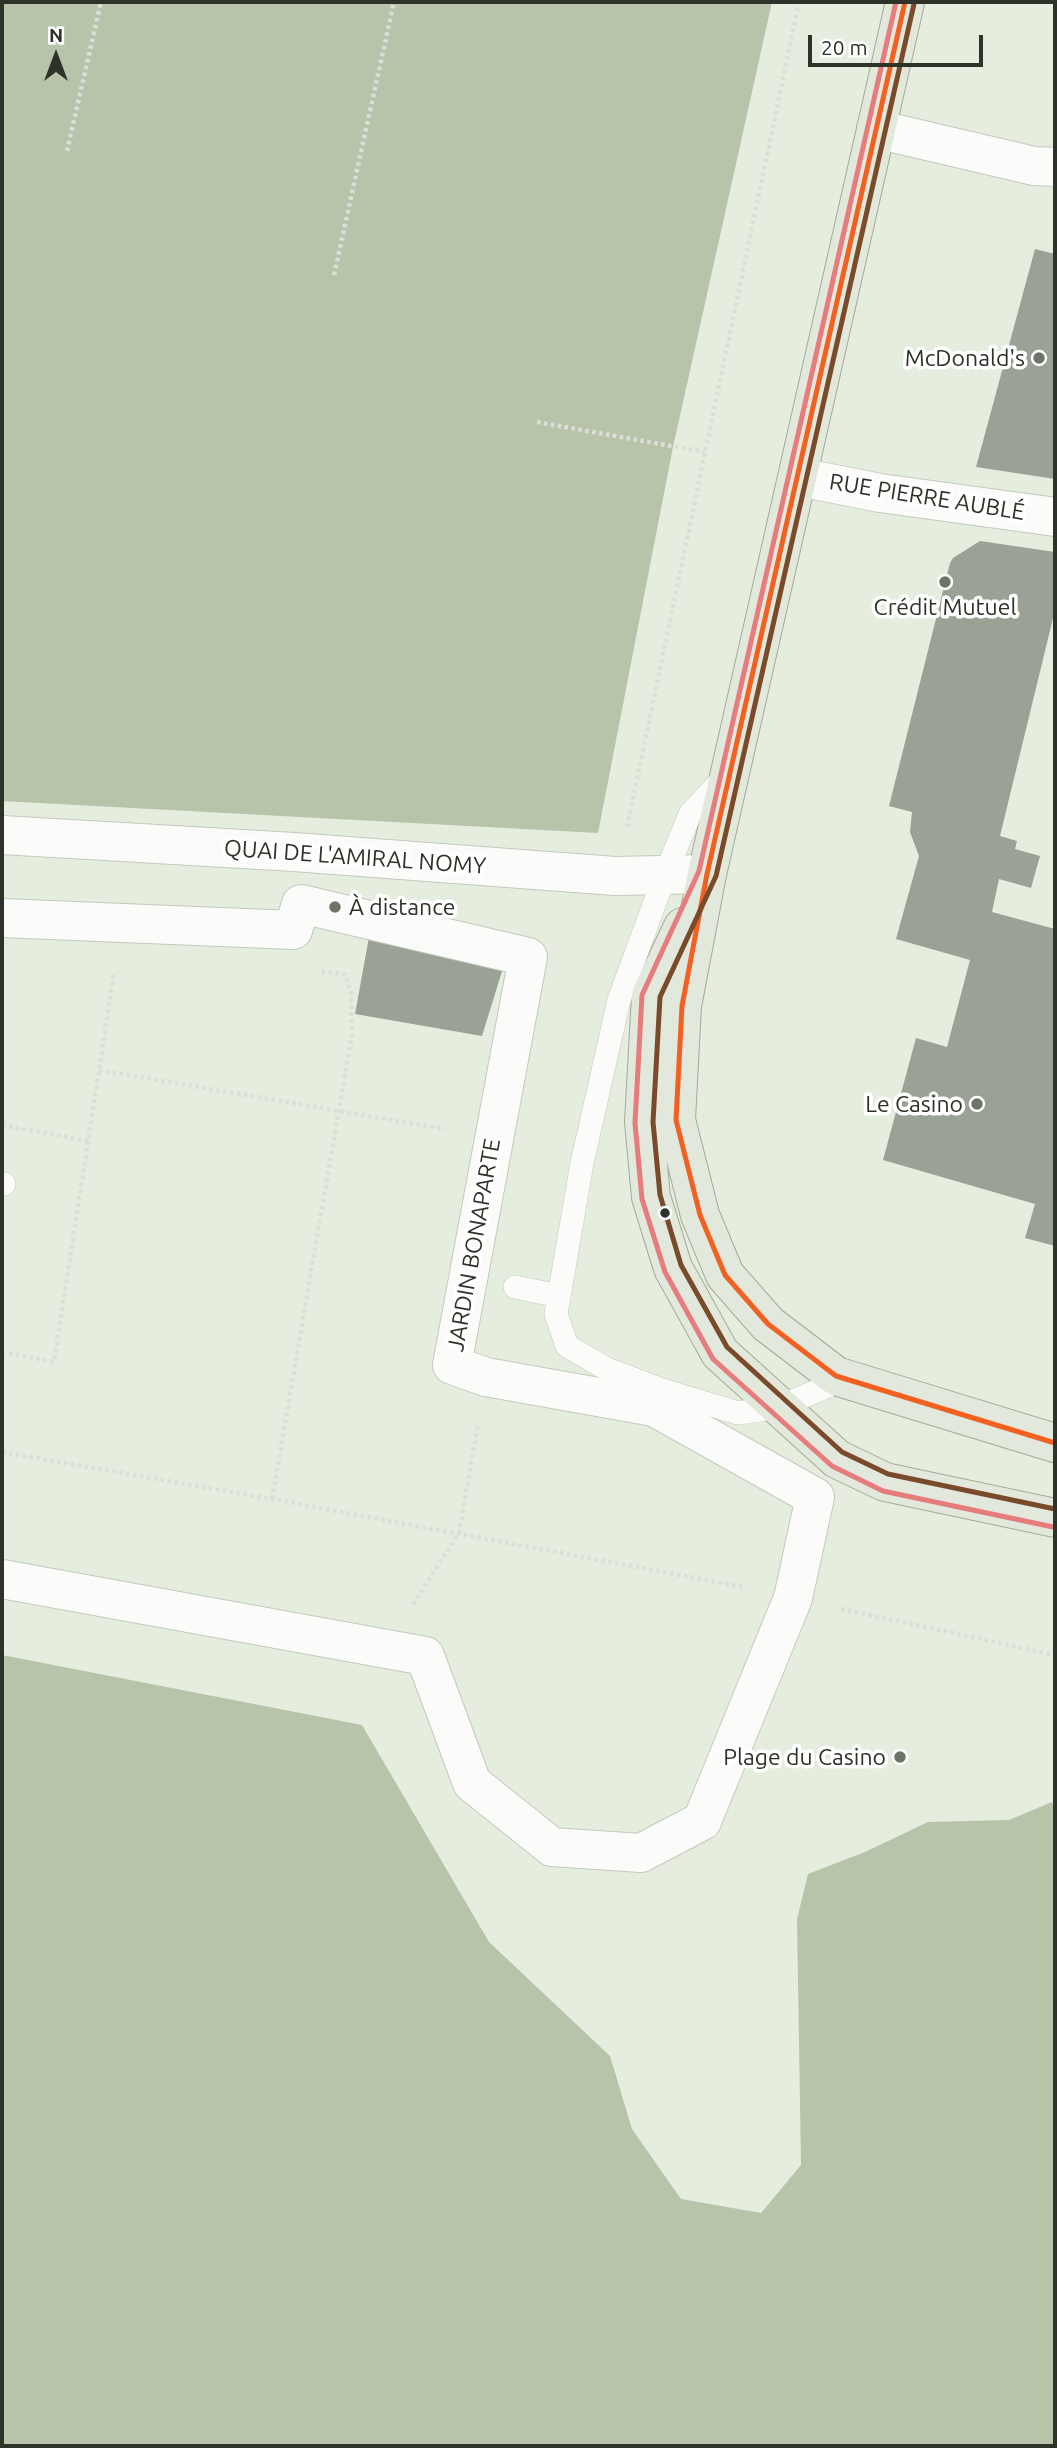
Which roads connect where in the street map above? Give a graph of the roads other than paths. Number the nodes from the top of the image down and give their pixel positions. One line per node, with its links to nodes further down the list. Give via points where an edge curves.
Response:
1 (905, 2): 2 (main road)
2 (876, 130): 3 (street); 4 (main road)
3 (1055, 167)
4 (799, 477): 5 (street, RUE PIERRE AUBLÉ); 6 (main road)
5 (1055, 517)
6 (732, 769): 8 (main road); 9 (lane, via 690,814)
7 (2, 835): 9 (street, QUAI DE L'AMIRAL NOMY, via 615,876)
8 (707, 874): 9 (street, QUAI DE L'AMIRAL NOMY); 13 (main road, via 682,1006 676,1120 700,1215 725,1275 768,1324); 14 (main road, via 651,995 644,1122 651,1197 673,1268 720,1353)
9 (665, 875): 12 (lane, via 619,1000 582,1163)
10 (2, 918): 17 (street, JARDIN BONAPARTE, via 293,930 301,904 528,957 452,1365 486,1377 654,1407 815,1497 793,1598 702,1821 642,1853 552,1847 472,1783 425,1656)
11 (515, 1287): 12 (lane)
12 (559, 1296): 14 (lane, via 556,1314 567,1346 607,1369 738,1413)
13 (836, 1376): 14 (lane, via 826,1387); 15 (main road)
14 (779, 1407): 16 (main road, via 837,1459 885,1482)
15 (1055, 1443)
16 (1055, 1518)
17 (2, 1579)

